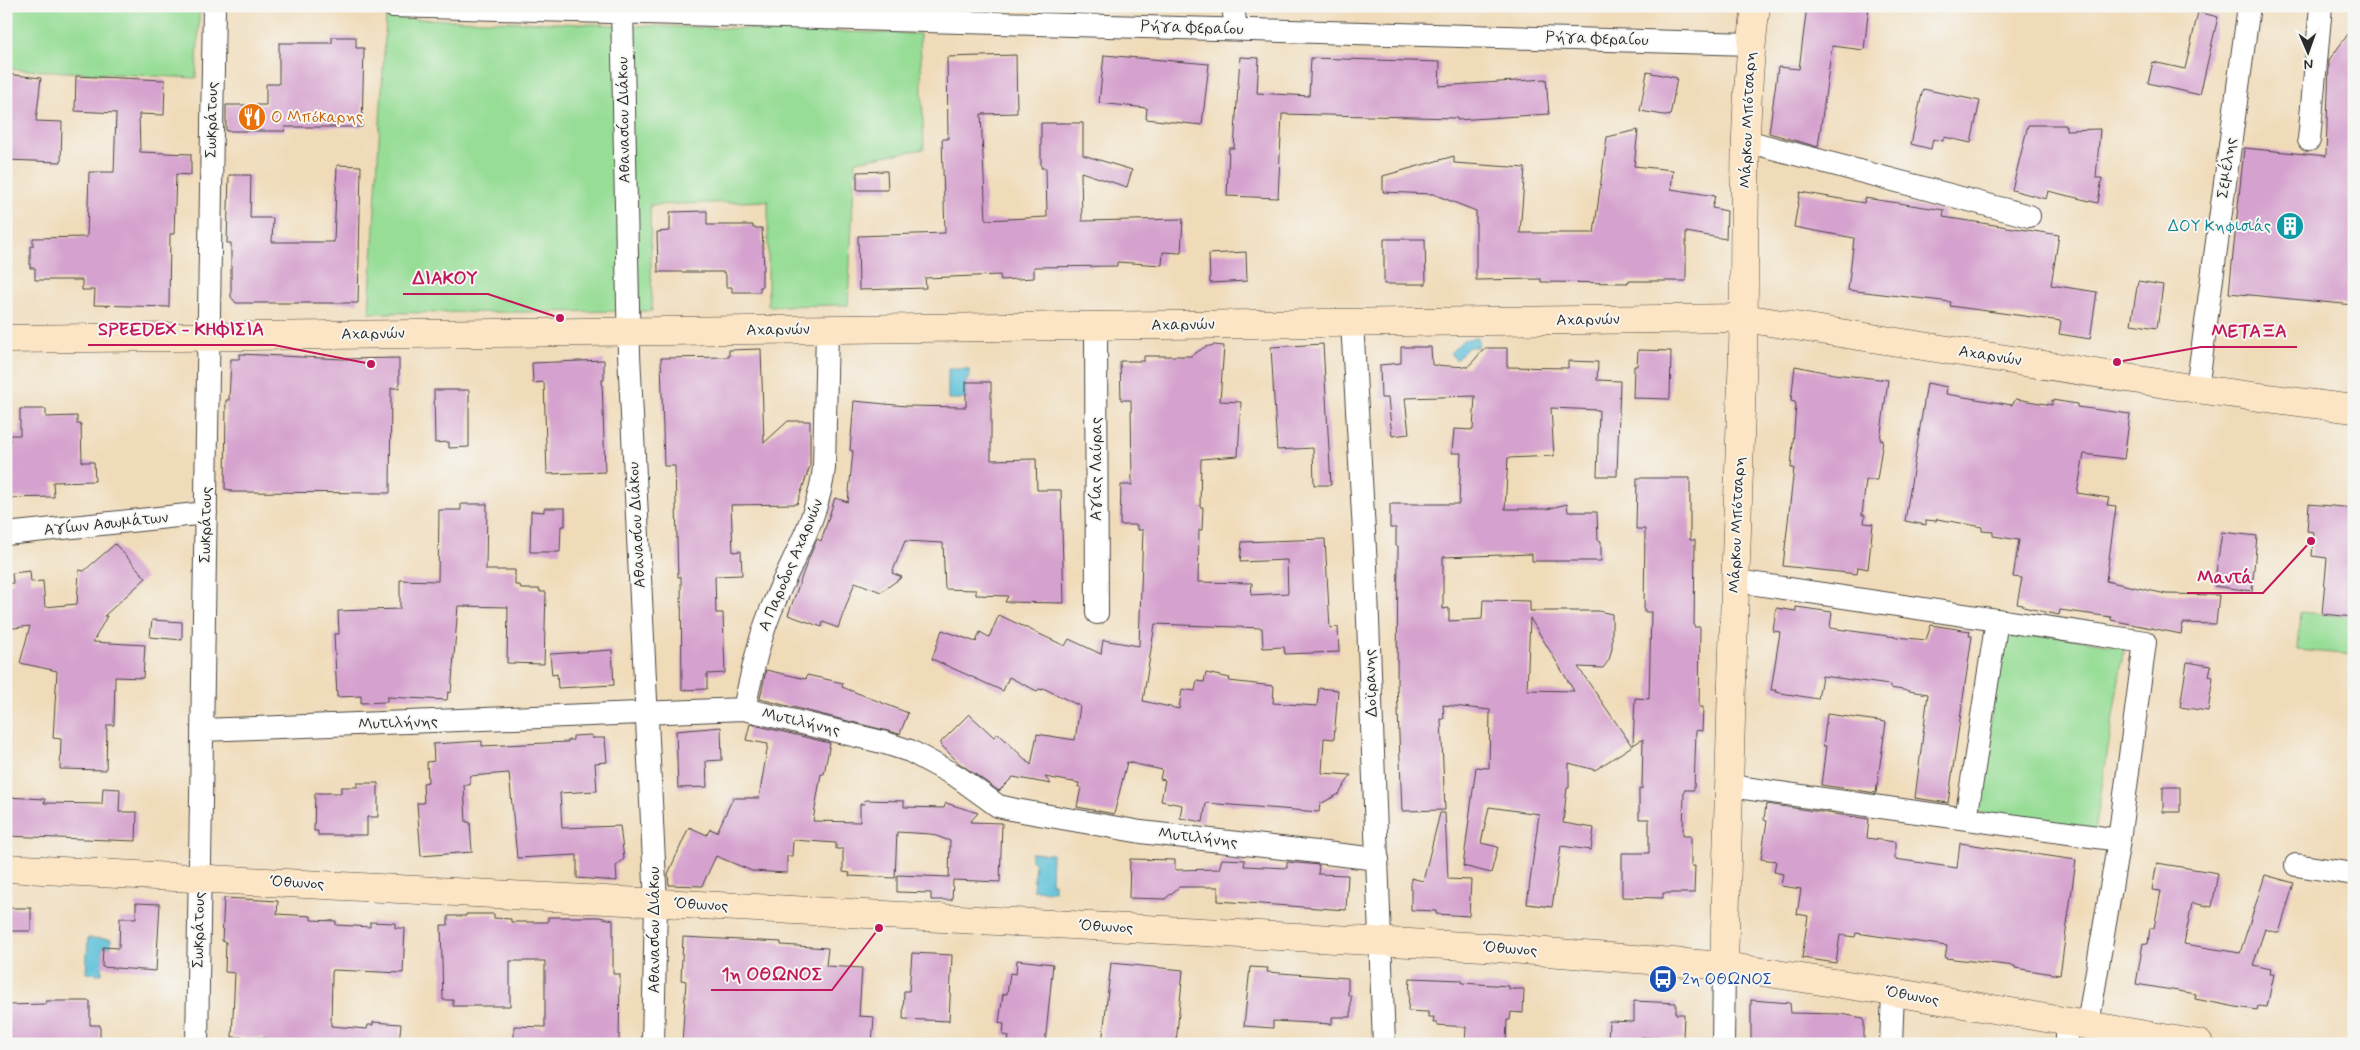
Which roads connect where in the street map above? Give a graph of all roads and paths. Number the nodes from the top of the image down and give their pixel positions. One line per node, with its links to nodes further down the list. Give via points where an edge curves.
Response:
1 (214, 6): 18 (street, Σωκράτους)
2 (393, 6): 7 (street, Ρήγα Φεραίου)
3 (1233, 6): 8 (street)
4 (1756, 6): 9 (street, Μάρκου Μπότσαρη)
5 (2249, 6): 20 (street, Σεμέλης)
6 (2321, 6): 11 (street)
7 (622, 9): 8 (street, Ρήγα Φεραίου); 17 (street, Αθανασίου Διάκου)
8 (1236, 29): 9 (street, Ρήγα Φεραίου)
9 (1751, 44): 10 (street, Μάρκου Μπότσαρη)
10 (1746, 140): 12 (street); 13 (street, Μάρκου Μπότσαρη)
11 (2309, 140)
12 (2029, 216)
13 (1744, 318): 14 (street, Αχαρνών); 20 (street, Αχαρνών); 24 (street, Μάρκου Μπότσαρη)
14 (1352, 322): 15 (street, Αχαρνών); 33 (street, Δοϊρανης)
15 (1096, 326): 16 (street, Αχαρνών); 25 (street, Αγίας Λαύρας)
16 (827, 329): 17 (street, Αχαρνών); 27 (street, Α Παροδος Αχαρνών, via 822,491 812,522 764,628)
17 (629, 331): 18 (street, Αχαρνών); 28 (street, Αθανασίου Διάκου)
18 (209, 336): 19 (street, Αχαρνών); 22 (street, Σωκράτους)
19 (6, 339)
20 (2197, 389): 21 (street, Αχαρνών)
21 (2354, 409)
22 (206, 513): 23 (street, Αγίων Ασωμάτων); 29 (street, Σωκράτους)
23 (6, 534)
24 (1736, 581): 26 (street); 30 (street, Μάρκου Μπότσαρη)
25 (1097, 613)
26 (1997, 620): 31 (street); 32 (street, via 2145,642)
27 (744, 709): 28 (street, Μυτιλήνης); 33 (street, Μυτιλήνης, via 910,751 958,777 998,806 1141,832)
28 (646, 713): 29 (street, Μυτιλήνης); 38 (street, Αθανασίου Διάκου)
29 (202, 730): 37 (street, Σωκράτους)
30 (1730, 786): 31 (street); 40 (street, Μάρκου Μπότσαρη)
31 (1966, 818): 32 (street)
32 (2119, 840): 42 (street, via 2105,935)
33 (1378, 859): 39 (street, Δοϊρανης)
34 (2296, 865): 36 (street)
35 (6, 868): 37 (street, Όθωνος)
36 (2354, 874)
37 (200, 878): 38 (street, Όθωνος); 43 (street, Σωκράτους)
38 (656, 902): 39 (street, Όθωνος); 44 (street, Αθανασίου Διάκου)
39 (1381, 941): 40 (street, Όθωνος); 45 (street, Δοϊρανης)
40 (1724, 966): 41 (street, Όθωνος); 46 (street, Μάρκου Μπότσαρη)
41 (1893, 992): 42 (street, Όθωνος); 47 (street)
42 (2074, 1030): 48 (street, Όθωνος)
43 (197, 1044)
44 (653, 1044)
45 (1384, 1044)
46 (1723, 1044)
47 (1891, 1044)
48 (2200, 1044)

